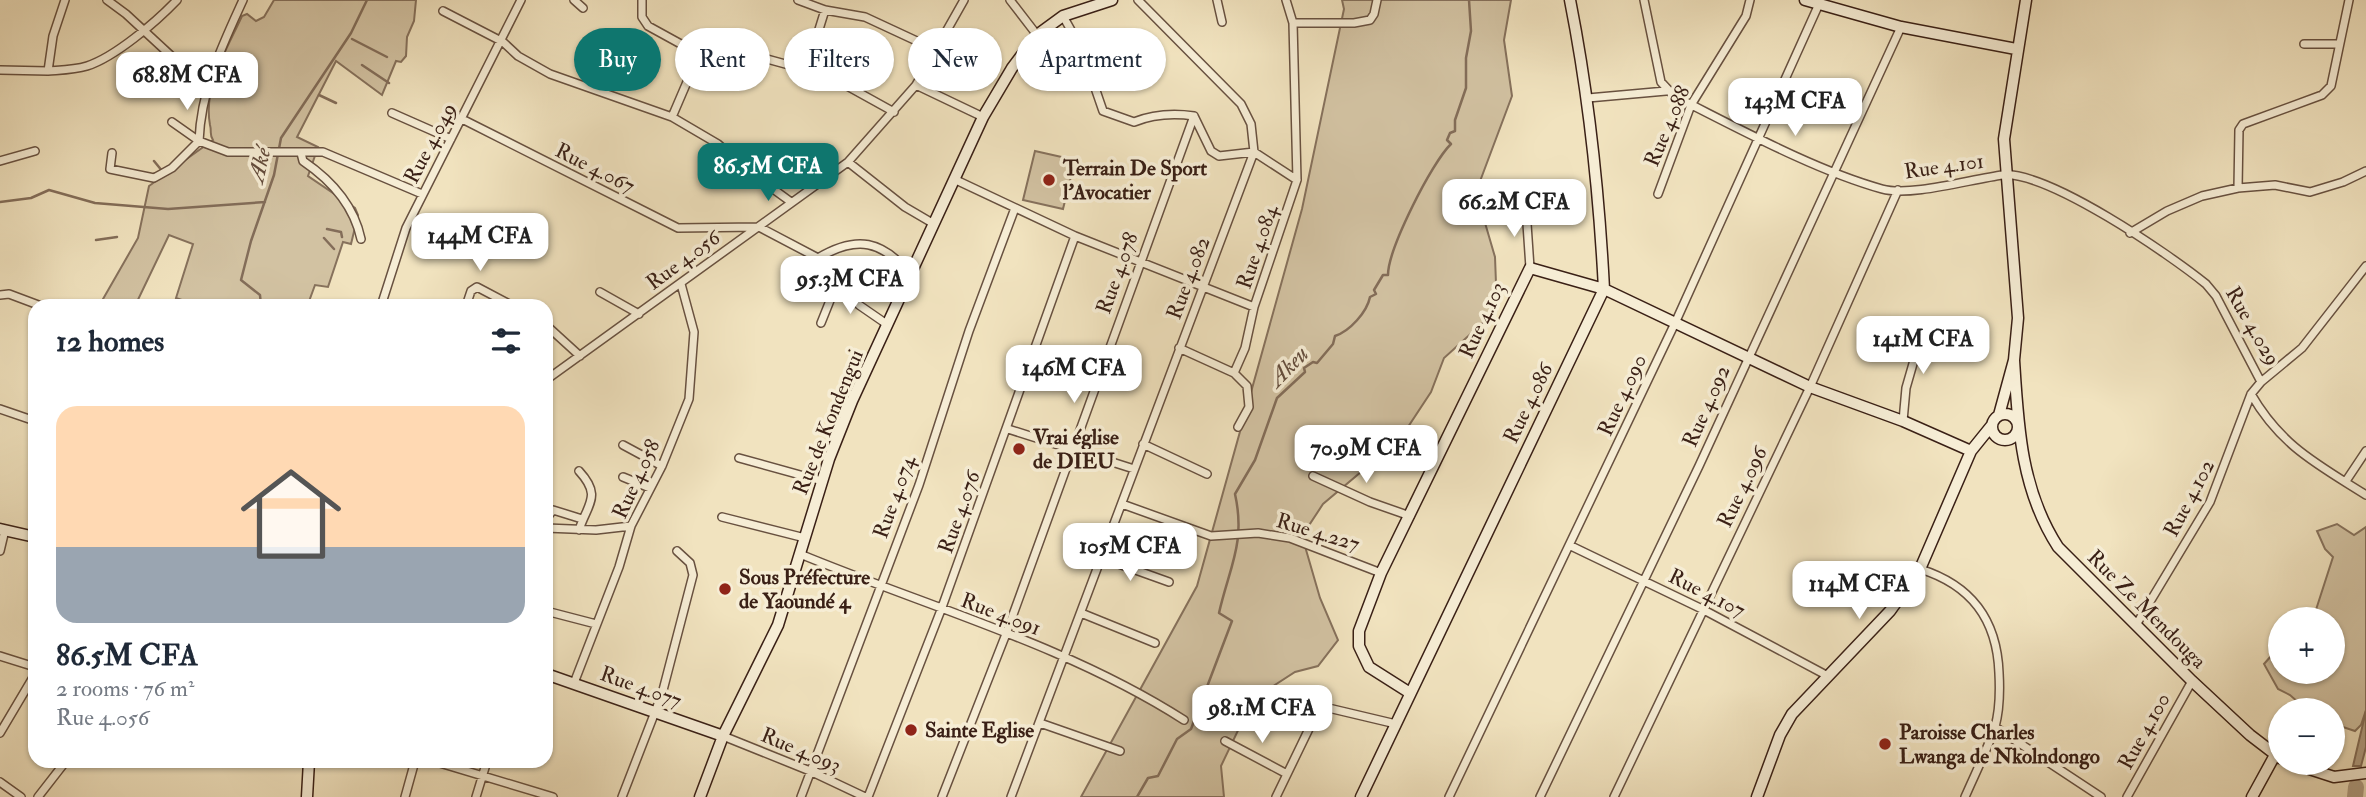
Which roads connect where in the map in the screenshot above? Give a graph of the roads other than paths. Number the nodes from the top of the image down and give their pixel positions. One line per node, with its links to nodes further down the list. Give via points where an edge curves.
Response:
1 (65, 0): 41 (street, via 52,36)
2 (107, 0): 33 (street)
3 (243, 0): 42 (street)
4 (521, 0): 35 (street, Rue 4.049)
5 (574, 0): 22 (street)
6 (642, 0): 52 (street, via 642,17 648,26 699,54)
7 (798, 0): 23 (street)
8 (964, 0): 30 (street, Rue 4.056)
9 (1010, 0): 31 (street)
10 (1112, 0): 25 (main road, Rue de Kondengui)
11 (1138, 0): 60 (street, via 1241,104 1251,124)
12 (1217, 0): 26 (street)
13 (1286, 0): 27 (street, Rue 4.084)
14 (1377, 0): 27 (street, via 1374,15 1363,22)
15 (1570, 0): 47 (main road, Rue 4.086)
16 (1644, 0): 46 (street)
17 (1750, 0): 48 (street, Rue 4.088, via 1746,16)
18 (2026, 0): 38 (main road, Rue Ze Mendouga)
19 (2349, 0): 37 (street)
20 (1811, 1): 28 (main road); 56 (street, Rue 4.090)
21 (172, 2): 33 (street)
22 (583, 8)
23 (825, 10): 29 (street); 34 (street, via 865,17)
24 (443, 11): 35 (street)
25 (1063, 16): 32 (main road, Rue de Kondengui); 51 (street, via 1082,50 1103,111 1134,122 1175,113)
26 (1222, 22)
27 (1293, 23): 69 (street, Rue 4.084)
28 (1901, 27): 38 (main road); 65 (street, Rue 4.092)
29 (819, 28)
30 (948, 28)
31 (1032, 28)
32 (1047, 28)
33 (143, 30): 41 (street, via 90,65); 42 (street)
34 (908, 37)
35 (503, 42): 52 (street, via 550,75); 54 (street, Rue 4.049)
36 (2304, 44): 37 (street)
37 (2337, 44): 70 (street, via 2330,86 2322,95 2243,124 2239,130)
38 (2016, 49): 67 (main road, Rue Ze Mendouga, via 2004,139)
39 (1016, 63): 53 (main road, Rue de Kondengui)
40 (0, 70): 41 (street)
41 (48, 71)
42 (207, 89): 58 (street)
43 (860, 91): 49 (street)
44 (911, 91): 49 (street, Rue 4.056)
45 (929, 91): 53 (street)
46 (1666, 91): 47 (street); 48 (street, Rue 4.101)
47 (1588, 98): 90 (main road, Rue 4.086)
48 (1691, 105): 56 (street, Rue 4.101); 73 (street, Rue 4.088)
49 (894, 112): 64 (street, Rue 4.056)
50 (392, 113): 57 (street)
51 (1194, 116): 60 (street, via 1211,151 1219,156); 83 (street, Rue 4.078)
52 (672, 117): 74 (street, via 718,144)
53 (984, 117): 68 (main road, Rue de Kondengui)
54 (462, 119): 57 (street, Rue 4.049); 78 (street, Rue 4.067, via 678,228)
55 (172, 122): 58 (street)
56 (1760, 137): 65 (street, Rue 4.101); 99 (street, Rue 4.090)
57 (451, 139): 72 (street, Rue 4.049)
58 (199, 141): 61 (street, via 172,168 149,179 110,169); 62 (street, via 228,152)
59 (35, 151): 63 (street)
60 (1254, 152): 69 (street); 89 (street, Rue 4.082)
61 (113, 153)
62 (301, 153): 72 (street, via 323,152); 81 (street, via 303,162 319,172 354,213)
63 (0, 161)
64 (848, 162): 74 (street, Rue 4.056); 77 (street, via 905,207)
65 (1835, 171): 71 (street, Rue 4.101); 106 (street, Rue 4.092)
66 (2366, 171): 70 (street, via 2310,192 2275,186)
67 (2006, 175): 71 (street, Rue 4.101); 79 (street, Rue 4.029, via 2042,181); 107 (main road, Rue Ze Mendouga, via 2018,290)
68 (956, 180): 75 (street, Rue 4.084); 77 (main road, Rue de Kondengui)
69 (1297, 180): 97 (street, Rue 4.084)
70 (2238, 188): 79 (street, via 2202,196)
71 (1898, 190): 111 (street, Rue 4.096)
72 (422, 194): 93 (street, Rue 4.049, via 402,237)
73 (1658, 194)
74 (792, 202): 78 (street, Rue 4.056)
75 (1014, 208): 80 (street, Rue 4.084); 157 (street, Rue 4.074)
76 (1526, 209): 85 (street)
77 (934, 223): 86 (main road, Rue de Kondengui)
78 (759, 227): 82 (street); 88 (street, Rue 4.056)
79 (2130, 233): 110 (street, Rue 4.029, via 2206,284)
80 (1075, 236): 83 (street, Rue 4.084); 118 (street, Rue 4.076)
81 (361, 239)
82 (818, 258): 86 (street, via 854,242 865,242 898,259); 87 (street)
83 (1139, 263): 89 (street, Rue 4.084); 122 (street, Rue 4.078)
84 (2366, 266): 110 (street, Rue 4.029, via 2302,348)
85 (1530, 268): 90 (main road, Rue 4.103); 139 (main road, Rue 4.103)
86 (911, 275): 101 (main road, Rue de Kondengui)
87 (839, 278): 100 (street); 101 (street, via 859,305)
88 (681, 284): 98 (street, Rue 4.056); 127 (street, Rue 4.058, via 694,332 692,383)
89 (1203, 286): 97 (street, Rue 4.084); 104 (street, Rue 4.082)
90 (1604, 289): 99 (main road, Rue 4.103); 174 (main road, Rue 4.086)
91 (600, 292): 98 (street)
92 (0, 295): 96 (street)
93 (383, 299)
94 (468, 299): 95 (street, via 477,287)
95 (500, 299)
96 (28, 301)
97 (1254, 307): 108 (street)
98 (639, 314): 105 (street, Rue 4.056)
99 (1676, 321): 106 (main road, Rue 4.103); 148 (street, Rue 4.090)
100 (821, 323)
101 (888, 325): 133 (main road, Rue de Kondengui, via 852,401)
102 (1923, 329): 115 (street, via 1906,388)
103 (553, 331): 105 (street)
104 (1179, 348): 108 (street); 121 (street, Rue 4.082)
105 (580, 356): 109 (street, Rue 4.056)
106 (1747, 356): 111 (main road, Rue 4.103); 155 (street, Rue 4.092)
107 (2014, 360): 116 (main road, Rue Ze Mendouga); 119 (main road, Rue Ze Mendouga)
108 (1234, 373): 117 (street, via 1250,394 1249,407)
109 (553, 375)
110 (2261, 382): 112 (street, Rue 4.102)
111 (1810, 387): 115 (main road, Rue 4.103); 158 (street, Rue 4.096)
112 (2251, 394): 134 (street, via 2281,437); 163 (street, Rue 4.102, via 2210,502)
113 (0, 409): 114 (street)
114 (28, 418)
115 (1903, 421): 123 (main road, Rue 4.103)
116 (2018, 424): 119 (main road, via 2011,415); 119 (main road, via 2014,437); 126 (main road, Rue Ze Mendouga)
117 (1238, 427)
118 (1008, 429): 122 (street); 159 (street, Rue 4.076)
119 (1997, 429): 123 (main road); 126 (main road, Rue Ze Mendouga)
120 (623, 444): 127 (street)
121 (1143, 444): 128 (street, Rue 4.082); 130 (street)
122 (1073, 449): 128 (street); 164 (street, Rue 4.078)
123 (1971, 451): 153 (main road)
124 (2366, 451): 134 (street)
125 (739, 458): 133 (street)
126 (2022, 462): 163 (main road, Rue Ze Mendouga, via 2058,547)
127 (662, 466): 135 (street, Rue 4.058)
128 (1134, 468): 137 (street, Rue 4.082)
129 (579, 471): 141 (street, via 593,494)
130 (1207, 474)
131 (1314, 476): 139 (street)
132 (623, 477): 135 (street)
133 (822, 481): 147 (main road, Rue de Kondengui)
134 (2346, 481): 136 (street)
135 (650, 488): 142 (street, Rue 4.058)
136 (2366, 495)
137 (1122, 504): 152 (street, Rue 4.082); 154 (street, Rue 4.227, via 1211,536 1258,533 1290,538)
138 (553, 510): 141 (street)
139 (1409, 516): 154 (main road, Rue 4.103)
140 (722, 517): 147 (street)
141 (582, 519): 145 (street)
142 (631, 526): 145 (street); 162 (street, Rue 4.058)
143 (553, 528): 145 (street)
144 (3, 529): 146 (main road); 149 (street)
145 (579, 530)
146 (28, 535)
147 (805, 538): 151 (main road, Rue de Kondengui)
148 (1571, 546): 155 (street, Rue 4.107); 213 (street, Rue 4.090)
149 (0, 551)
150 (677, 551): 177 (street, via 690,563 693,575)
151 (800, 554): 157 (street, Rue 4.091); 183 (main road, Rue de Kondengui, via 778,625)
152 (1102, 558): 156 (street); 161 (street, Rue 4.082)
153 (1920, 569): 169 (main road, via 1890,611); 181 (street, via 1968,593 1993,631 2000,698)
154 (1381, 573): 174 (main road, Rue 4.103, via 1359,631 1359,646 1369,667)
155 (1644, 580): 158 (street, Rue 4.107); 214 (street, Rue 4.092)
156 (1169, 582)
157 (879, 587): 159 (street, Rue 4.091); 192 (street, Rue 4.074)
158 (1702, 609): 169 (street, Rue 4.107); 215 (street, Rue 4.096)
159 (941, 610): 164 (street, Rue 4.091); 208 (street, Rue 4.076)
160 (553, 613): 162 (street)
161 (1081, 613): 165 (street); 167 (street, Rue 4.082)
162 (596, 624): 172 (street, Rue 4.058)
163 (2136, 625): 171 (main road, Rue Ze Mendouga)
164 (1006, 634): 167 (street, Rue 4.091); 209 (street, Rue 4.078)
165 (1156, 643)
166 (0, 656): 168 (street)
167 (1066, 658): 178 (street, Rue 4.091, via 1131,687); 179 (street, Rue 4.082)
168 (28, 665)
169 (1826, 675): 216 (main road, via 1803,699 1780,735)
170 (553, 676): 172 (main road, Rue 4.077)
171 (2192, 681): 185 (main road, Rue Ze Mendouga); 219 (street, Rue 4.100)
172 (574, 683): 177 (main road, Rue 4.077)
173 (28, 686): 182 (street)
174 (1410, 693): 180 (main road, Rue 4.086)
175 (1297, 697): 176 (street)
176 (1320, 706): 180 (street); 195 (street)
177 (654, 712): 183 (main road, Rue 4.077); 205 (street)
178 (1185, 720)
179 (1040, 723): 186 (street); 210 (street, Rue 4.082)
180 (1396, 724): 212 (main road, Rue 4.086)
181 (1994, 727): 217 (street); 218 (street)
182 (0, 733)
183 (723, 736): 192 (street, Rue 4.093); 206 (main road, Rue de Kondengui)
184 (1225, 741): 195 (street)
185 (2268, 747)
186 (1119, 751)
187 (61, 768): 202 (street)
188 (309, 768): 199 (main road)
189 (413, 768): 203 (street)
190 (456, 768): 197 (street)
191 (485, 768): 197 (street)
192 (810, 771): 207 (street, Rue 4.074); 208 (street, Rue 4.093)
193 (2268, 772): 220 (main road)
194 (2366, 773): 196 (main road)
195 (1287, 774): 211 (street)
196 (2324, 775)
197 (482, 776): 200 (street); 204 (street)
198 (0, 782): 201 (street)
199 (309, 796)
200 (549, 796)
201 (21, 797)
202 (38, 797)
203 (405, 797)
204 (476, 797)
205 (622, 797)
206 (700, 797)
207 (802, 797)
208 (867, 797)
209 (942, 797)
210 (1011, 797)
211 (1276, 797)
212 (1361, 797)
213 (1449, 797)
214 (1540, 797)
215 (1614, 797)
216 (1757, 797)
217 (1965, 797)
218 (2101, 797)
219 (2127, 797)
220 (2252, 797)

